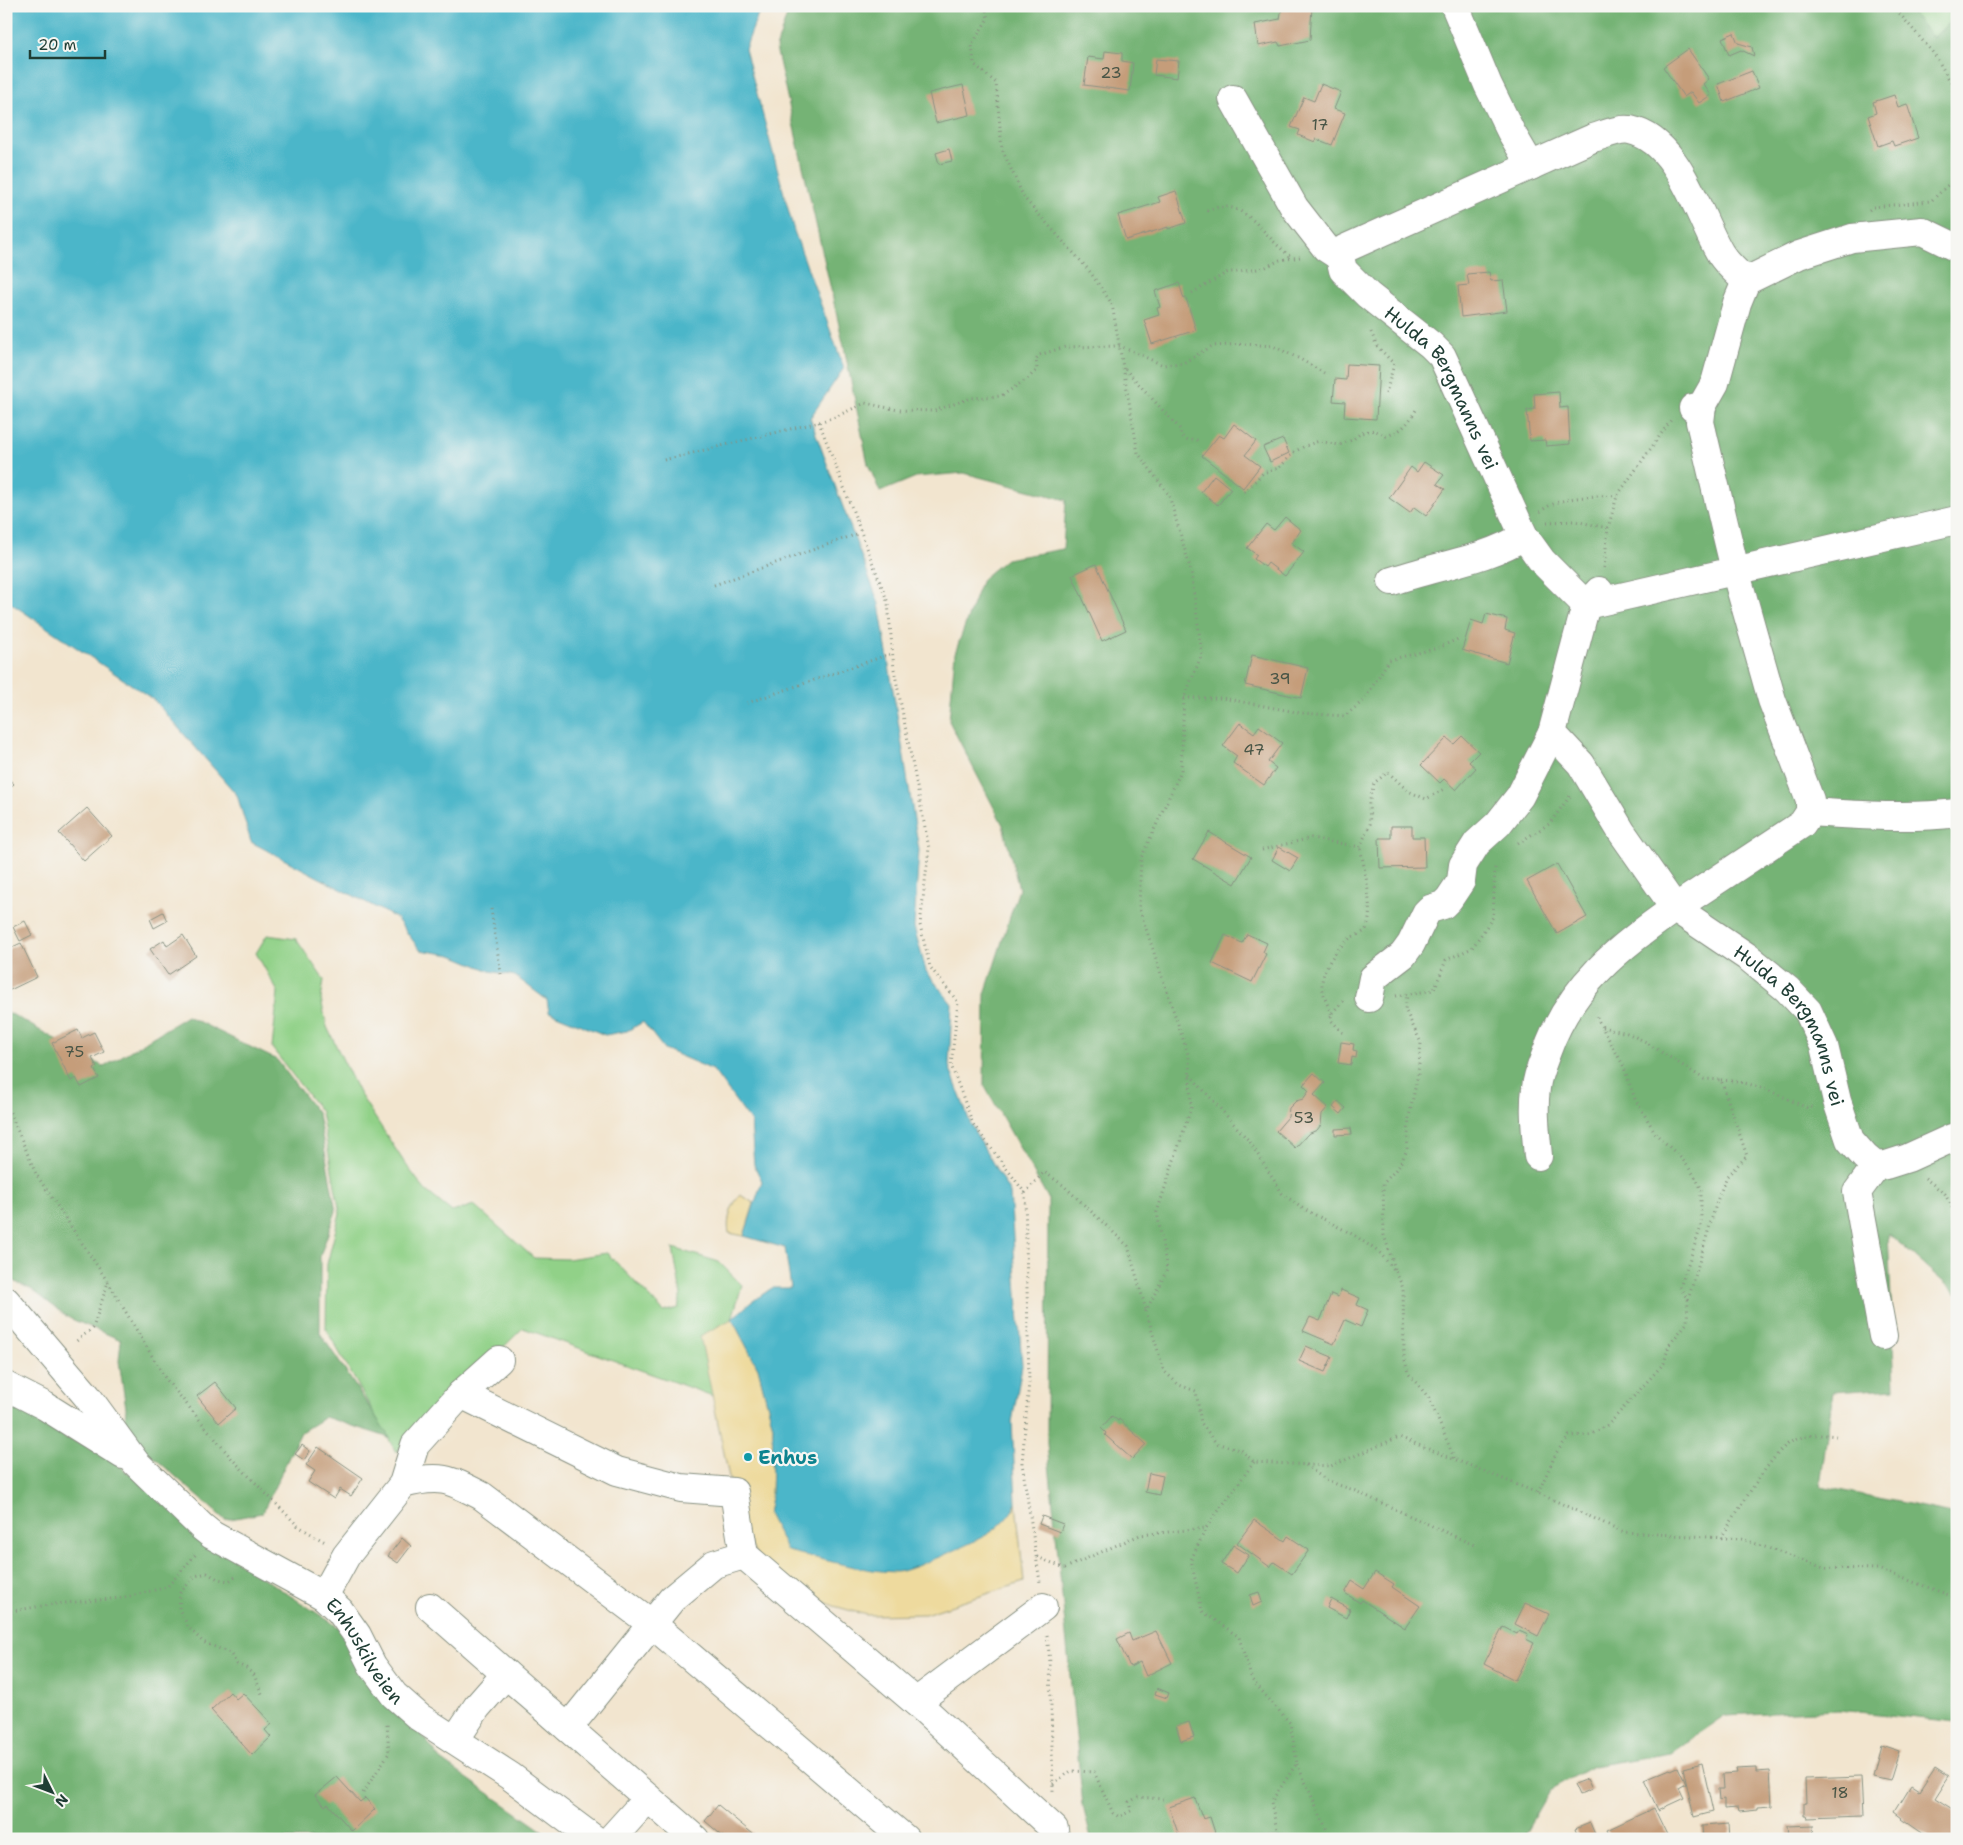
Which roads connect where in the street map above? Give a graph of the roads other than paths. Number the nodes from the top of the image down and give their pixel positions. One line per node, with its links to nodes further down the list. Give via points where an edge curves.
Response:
1 (1455, 6): 3 (street, via 1488,85)
2 (1233, 99): 5 (street, Hulda Bergmanns vei, via 1294,207)
3 (1531, 166): 5 (street); 6 (street, via 1593,138 1622,130 1639,133 1657,144 1670,158 1720,254)
4 (1957, 248): 6 (street, via 1922,231 1867,235 1799,255)
5 (1333, 252): 8 (street, Hulda Bergmanns vei, via 1343,270 1368,295 1442,356)
6 (1746, 280): 9 (street, via 1715,383 1698,407)
7 (1957, 520): 9 (street)
8 (1521, 530): 10 (street, via 1508,546); 11 (street, Hulda Bergmanns vei, via 1542,561)
9 (1735, 570): 11 (street); 13 (street, via 1772,700 1810,800)
10 (1392, 581)
11 (1594, 595): 12 (street)
12 (1552, 733): 15 (street, Hulda Bergmanns vei, via 1581,764 1620,831); 16 (street, via 1520,796 1498,824 1477,843 1463,865 1461,880 1449,899 1426,913 1411,944 1373,978)
13 (1810, 812): 14 (street, via 1885,817); 15 (street, via 1802,824)
14 (1957, 813)
15 (1675, 908): 18 (street, via 1620,950 1577,994 1563,1014 1536,1085 1534,1111); 19 (street, Hulda Bergmanns vei, via 1750,958 1788,989 1808,1011 1824,1046 1850,1140)
16 (1369, 998)
17 (1952, 1138): 19 (street, via 1908,1158)
18 (1538, 1156)
19 (1876, 1166): 21 (street, via 1857,1192)
20 (6, 1301): 25 (street, Enhuskilveien, via 56,1357)
21 (1883, 1336)
22 (499, 1360): 24 (street)
23 (6, 1386): 25 (street, Enhuskilveien, via 45,1406)
24 (461, 1394): 26 (street, via 415,1445); 27 (street, via 617,1471 681,1488 734,1492)
25 (136, 1463): 28 (street, Enhuskilveien, via 212,1535)
26 (403, 1484): 28 (street, via 346,1556); 31 (street, via 424,1478 452,1480 482,1496)
27 (744, 1555): 31 (street, via 714,1564 672,1598); 33 (street)
28 (324, 1596): 35 (street, Enhuskilveien, via 340,1611 357,1635 372,1665 394,1695 419,1717)
29 (430, 1607): 32 (street)
30 (1043, 1607): 33 (street)
31 (652, 1624): 34 (street); 41 (street)
32 (506, 1674): 34 (street); 35 (street)
33 (916, 1702): 37 (street)
34 (568, 1728): 36 (street)
35 (454, 1740): 38 (street, Enhuskilveien, via 510,1776)
36 (648, 1798): 39 (street); 40 (street)
37 (1054, 1834)
38 (594, 1839)
39 (611, 1839)
40 (695, 1839)
41 (905, 1839)

